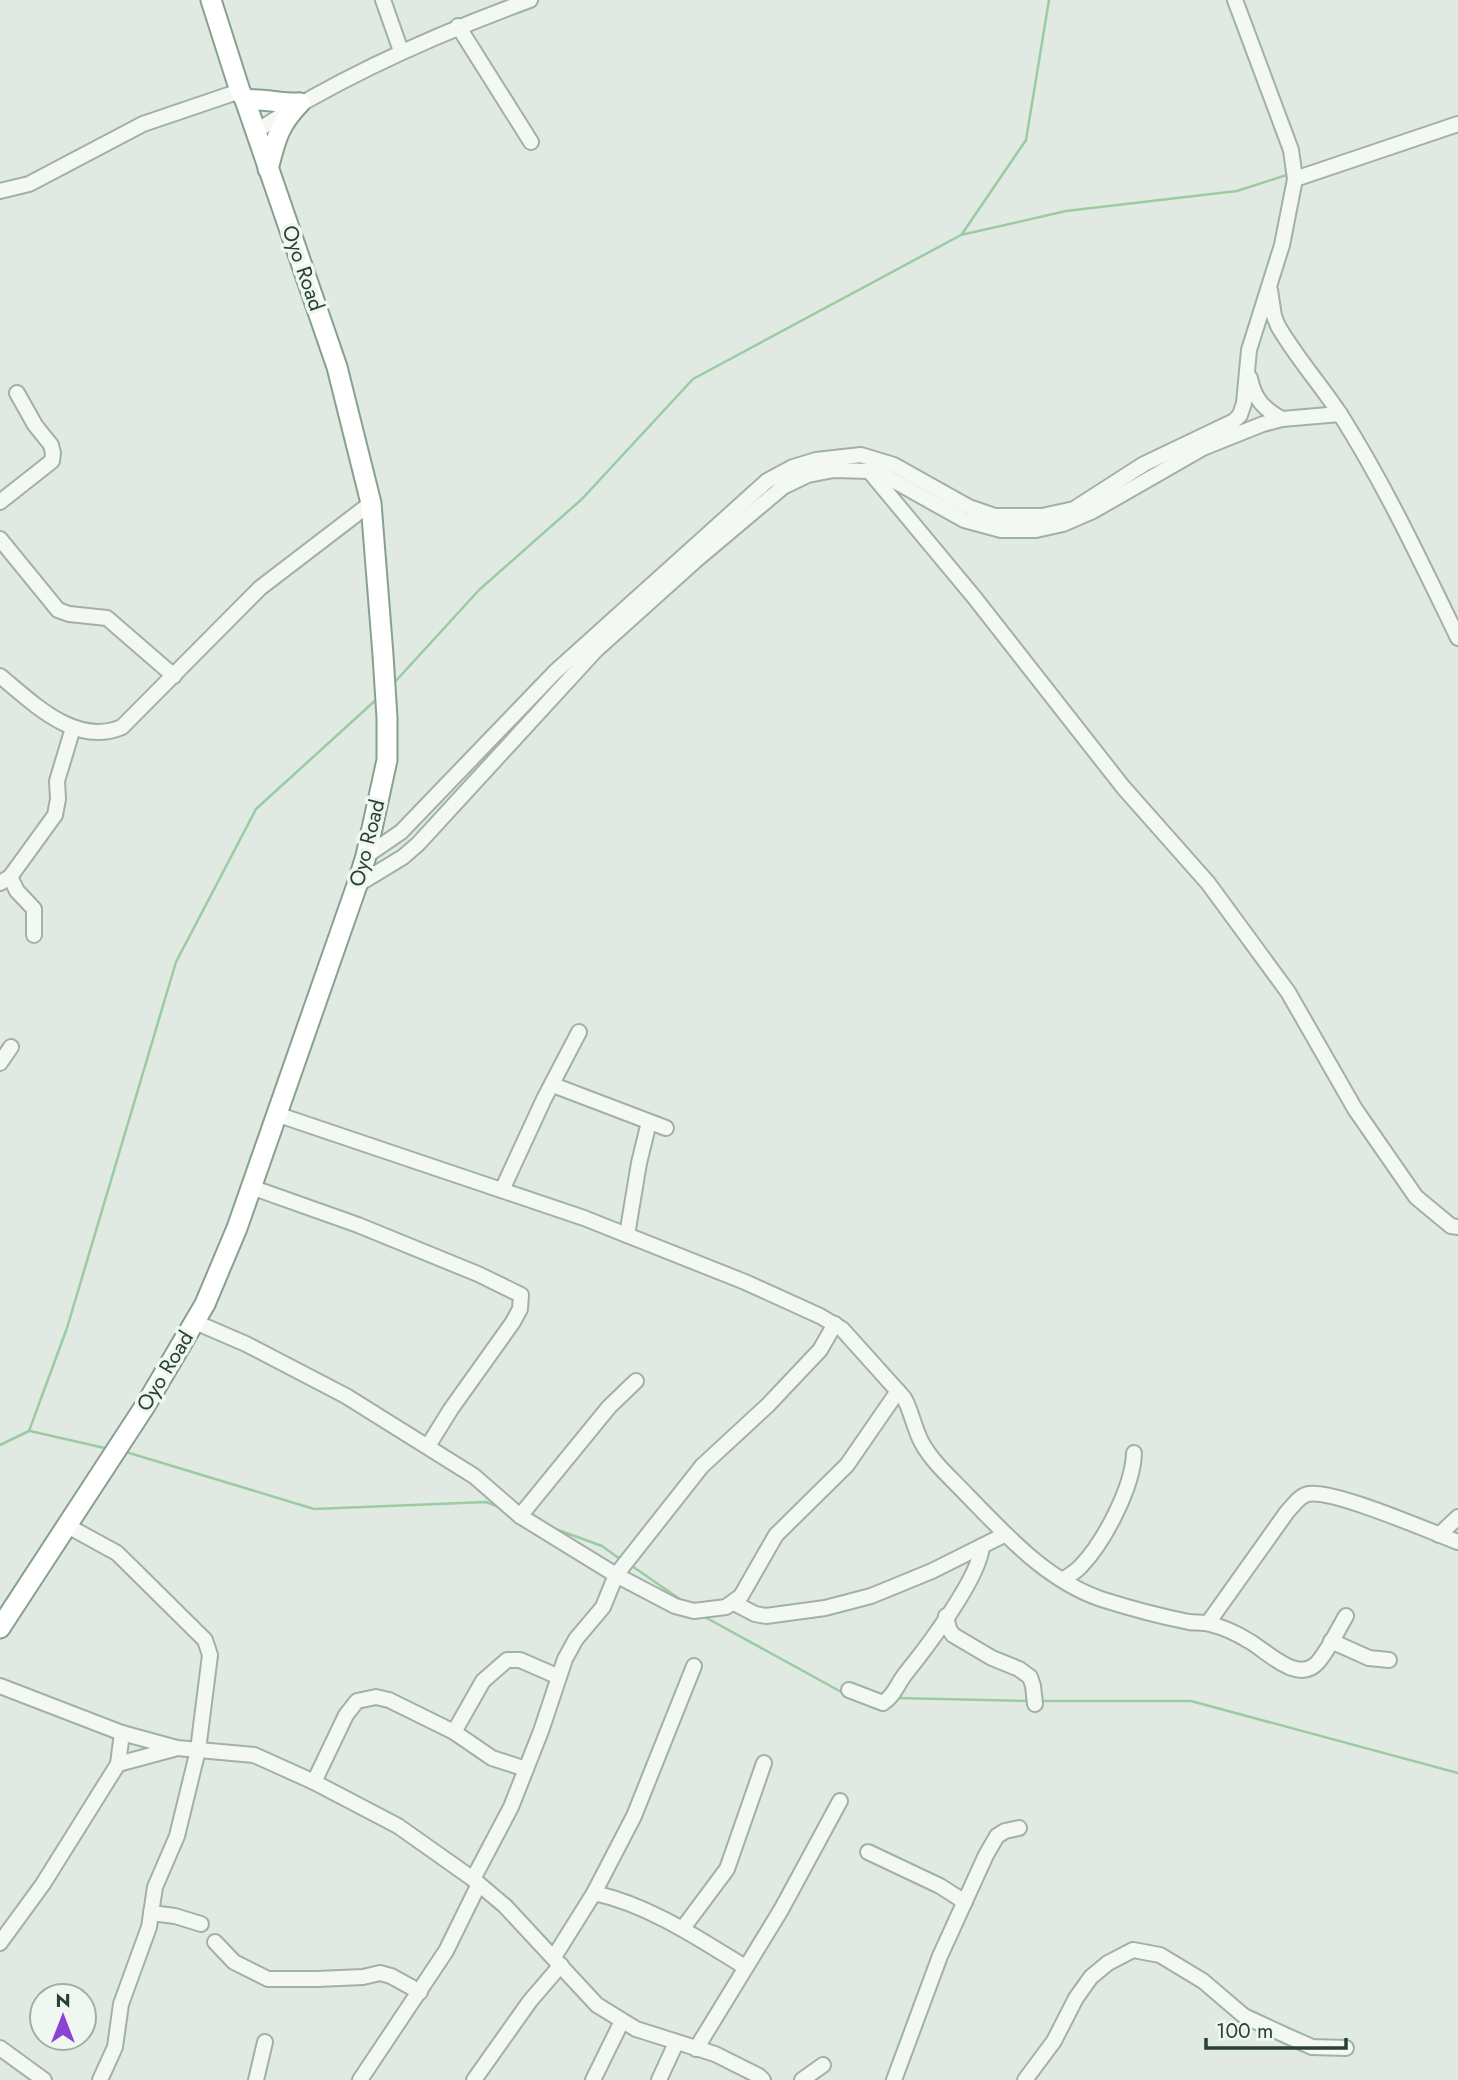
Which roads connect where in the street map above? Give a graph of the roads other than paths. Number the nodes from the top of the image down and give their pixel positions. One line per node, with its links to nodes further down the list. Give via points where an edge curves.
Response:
1 (211, 0): 7 (highway, Oyo Road)
2 (383, 0): 6 (street)
3 (530, 0): 5 (street)
4 (1235, 0): 13 (street, via 1291,150)
5 (458, 26): 6 (street); 11 (street)
6 (401, 51): 8 (street)
7 (242, 96): 8 (highway, via 278,104); 10 (highway, Oyo Road); 14 (street, via 144,124 29,184)
8 (300, 103): 10 (street); 12 (highway, via 277,133)
9 (1458, 124): 13 (street)
10 (255, 132): 12 (highway, Oyo Road)
11 (531, 142)
12 (268, 169): 25 (highway, Oyo Road, via 337,367)
13 (1295, 179): 15 (street)
14 (0, 191)
15 (1269, 286): 16 (street); 17 (street)
16 (1256, 325): 17 (street); 18 (street)
17 (1278, 326): 20 (street)
18 (1249, 370): 21 (street, via 1258,400); 22 (street, via 1244,403 1234,421 1144,464 1062,513 995,516 969,507 894,465)
19 (17, 393): 24 (street, via 51,444 52,461)
20 (1340, 414): 21 (street); 27 (street)
21 (1282, 419): 23 (street, via 1203,448 1093,511 1036,530 1000,530 964,520)
22 (861, 455): 23 (street); 31 (street, via 816,460 767,481 555,672 401,832)
23 (869, 471): 33 (street, via 834,470 783,487 596,650 418,844); 44 (street, via 1124,788 1208,883 1288,992 1355,1109 1416,1197)
24 (0, 502)
25 (371, 503): 29 (street, via 260,588); 31 (highway, Oyo Road, via 387,760)
26 (0, 539): 29 (street, via 58,610 107,618)
27 (1458, 638)
28 (0, 676): 30 (street, via 41,710)
29 (174, 676): 30 (street, via 122,727 109,733)
30 (72, 728): 32 (street, via 57,781 55,815)
31 (366, 856): 33 (highway, Oyo Road)
32 (5, 880): 34 (street, via 34,909)
33 (357, 885): 39 (highway, Oyo Road)
34 (34, 935)
35 (579, 1032): 38 (street)
36 (11, 1047): 37 (street)
37 (0, 1063)
38 (553, 1085): 40 (street); 43 (street)
39 (276, 1114): 42 (highway, Oyo Road); 43 (street)
40 (649, 1122): 41 (street); 45 (street)
41 (666, 1128)
42 (251, 1187): 46 (highway, Oyo Road); 50 (street, via 358,1226 521,1295 513,1322)
43 (502, 1190): 45 (street)
44 (1458, 1227)
45 (627, 1235): 47 (street)
46 (194, 1322): 50 (street, via 346,1396); 54 (highway, Oyo Road)
47 (835, 1324): 49 (street); 59 (street, via 820,1350 702,1466)
48 (636, 1381): 52 (street)
49 (898, 1391): 55 (street, via 911,1411 920,1441 936,1464); 61 (street, via 847,1465 776,1535)
50 (428, 1446): 52 (street, via 474,1476)
51 (1134, 1453): 60 (street, via 1134,1469 1125,1493 1098,1543)
52 (520, 1516): 59 (street)
53 (1458, 1517): 56 (street)
54 (66, 1525): 65 (highway, Oyo Road); 76 (street, via 117,1553 205,1640 210,1655)
55 (1004, 1535): 58 (street); 60 (street)
56 (1439, 1535): 57 (street); 64 (street, via 1321,1494 1302,1497)
57 (1458, 1542)
58 (982, 1546): 61 (street, via 871,1596 825,1608 766,1616); 62 (street, via 981,1559)
59 (622, 1567): 61 (street, via 675,1606 694,1611); 69 (street, via 603,1607 576,1639)
60 (1063, 1580): 64 (street, via 1098,1598 1169,1618)
61 (734, 1602)
62 (946, 1616): 71 (street, via 887,1701 878,1703); 72 (street, via 953,1635 1030,1677)
63 (1346, 1616): 66 (street)
64 (1208, 1623): 66 (street, via 1301,1670 1318,1663)
65 (0, 1628)
66 (1331, 1641): 67 (street, via 1369,1658)
67 (1389, 1660)
68 (694, 1666): 85 (street, via 634,1816)
69 (559, 1677): 73 (street, via 520,1660 507,1660 483,1681); 79 (street)
70 (0, 1686): 74 (street)
71 (849, 1690)
72 (1035, 1704)
73 (454, 1732): 79 (street, via 492,1758); 80 (street, via 389,1700 364,1698 346,1714)
74 (122, 1733): 75 (street); 78 (street)
75 (177, 1748): 76 (street); 78 (street)
76 (198, 1750): 80 (street, via 254,1755); 87 (street, via 177,1836 155,1887)
77 (764, 1763): 89 (street, via 727,1869)
78 (118, 1764): 91 (street)
79 (526, 1769): 84 (street)
80 (314, 1782): 84 (street, via 398,1826)
81 (840, 1801): 93 (street)
82 (1019, 1828): 86 (street, via 997,1836)
83 (868, 1852): 86 (street)
84 (476, 1882): 92 (street); 94 (street, via 446,1951)
85 (594, 1893): 89 (street, via 614,1897); 92 (street)
86 (965, 1902): 111 (street)
87 (151, 1913): 88 (street); 103 (street, via 121,2004 116,2047)
88 (201, 1924)
89 (683, 1928): 93 (street)
90 (215, 1942): 94 (street, via 234,1962 268,1979 380,1973)
91 (0, 1943)
92 (557, 1961): 95 (street, via 597,2005); 106 (street)
93 (745, 1967): 100 (street)
94 (419, 1992): 105 (street)
95 (622, 2021): 97 (street); 107 (street)
96 (265, 2042): 104 (street)
97 (676, 2043): 100 (street); 108 (street)
98 (0, 2048): 102 (street)
99 (1346, 2048): 112 (street, via 1312,2047 1284,2035 1244,2016 1203,1981 1160,1955 1133,1950 1091,1977)
100 (696, 2049): 109 (street)
101 (823, 2065): 110 (street)
102 (44, 2080)
103 (100, 2080)
104 (256, 2080)
105 (360, 2080)
106 (474, 2080)
107 (593, 2080)
108 (659, 2080)
109 (763, 2080)
110 (802, 2080)
111 (894, 2080)
112 (1025, 2080)

